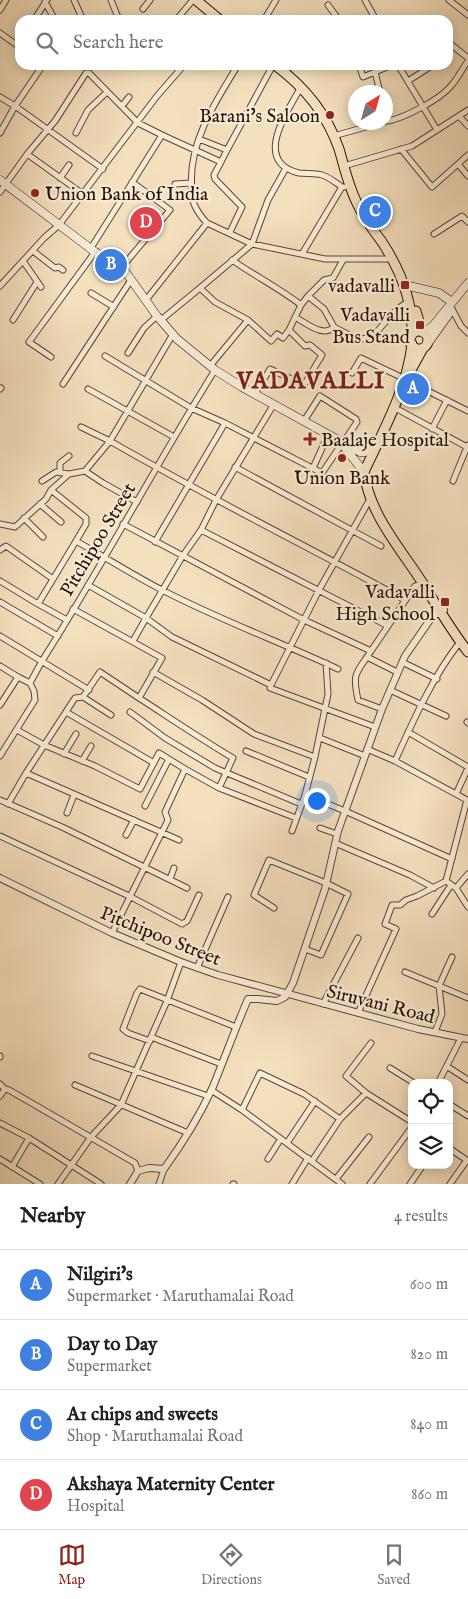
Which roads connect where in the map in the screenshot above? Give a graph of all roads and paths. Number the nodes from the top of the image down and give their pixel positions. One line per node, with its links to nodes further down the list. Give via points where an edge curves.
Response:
1 (6, 0): 13 (street)
2 (74, 0): 16 (street)
3 (111, 0): 17 (street)
4 (150, 0): 12 (street)
5 (194, 0): 18 (street); 19 (main road)
6 (203, 0): 20 (main road)
7 (276, 0): 21 (street)
8 (365, 0): 23 (street)
9 (449, 0): 24 (street)
10 (46, 1): 14 (street); 15 (street)
11 (328, 4): 22 (street)
12 (143, 9)
13 (0, 10)
14 (37, 15)
15 (53, 15)
16 (81, 15)
17 (117, 15)
18 (180, 15)
19 (214, 15)
20 (221, 15)
21 (267, 15)
22 (336, 15)
23 (373, 15)
24 (468, 15)
25 (0, 34): 26 (street)
26 (15, 43)
27 (453, 47): 28 (street)
28 (468, 60): 48 (street, via 450,88)
29 (40, 70): 46 (street)
30 (180, 70): 52 (street)
31 (235, 70): 61 (street)
32 (271, 70): 64 (street)
33 (280, 70): 42 (main road)
34 (288, 70): 60 (main road, via 307,87)
35 (360, 70): 39 (street, via 363,77)
36 (380, 70): 39 (street)
37 (401, 70): 40 (street)
38 (426, 70): 40 (street)
39 (375, 72): 41 (street)
40 (408, 82): 48 (street)
41 (378, 85)
42 (301, 87): 70 (main road, via 327,122); 71 (street, via 281,124 274,149)
43 (107, 92): 47 (street); 54 (street, via 87,70); 58 (street, via 88,110)
44 (0, 97): 46 (street)
45 (129, 97): 47 (street)
46 (15, 106): 54 (street); 57 (street)
47 (122, 106): 52 (street)
48 (423, 106): 51 (street); 56 (street)
49 (468, 110): 50 (street)
50 (459, 116): 53 (street); 56 (street)
51 (393, 120)
52 (138, 123): 59 (street); 72 (street)
53 (468, 126)
54 (48, 129): 65 (street); 72 (street)
55 (356, 130): 60 (street)
56 (437, 130): 62 (street)
57 (0, 133)
58 (76, 133)
59 (162, 135): 63 (street); 76 (street)
60 (337, 135): 70 (main road)
61 (199, 139): 63 (street); 64 (street)
62 (401, 149): 68 (street, via 432,187); 70 (street)
63 (195, 150): 67 (street); 77 (street)
64 (227, 150): 67 (street)
65 (27, 154): 74 (street); 75 (street)
66 (468, 155): 68 (street)
67 (222, 162): 85 (street, via 215,179 242,207)
68 (458, 164): 73 (street)
69 (69, 165): 74 (street)
70 (346, 165): 79 (main road); 100 (main road, via 360,201 394,256)
71 (286, 168): 79 (street, via 322,175); 87 (street, via 268,200)
72 (103, 169): 81 (street)
73 (468, 176)
74 (60, 178): 81 (street)
75 (3, 182): 80 (street); 84 (main road)
76 (132, 182): 88 (street); 95 (street, via 170,210)
77 (191, 183): 78 (street); 83 (street, via 193,203)
78 (175, 184)
79 (346, 188): 90 (street); 91 (main road)
80 (0, 192)
81 (84, 194): 84 (street)
82 (468, 222): 86 (street, via 462,216)
83 (208, 223): 85 (street); 105 (street)
84 (59, 225): 88 (main road); 89 (street)
85 (230, 232): 87 (street)
86 (434, 234)
87 (252, 244): 90 (street); 92 (street)
88 (93, 250): 95 (main road); 123 (street, via 29,342)
89 (33, 251): 94 (street); 96 (street, via 55,268)
90 (302, 254): 93 (street)
91 (392, 259): 93 (street); 100 (main road)
92 (232, 260): 101 (street); 107 (street)
93 (343, 260): 104 (street, via 333,278 324,280)
94 (24, 261): 99 (street); 112 (street, via 39,284)
95 (122, 267): 97 (main road)
96 (63, 270)
97 (131, 280): 105 (main road); 109 (street)
98 (468, 283): 108 (main road)
99 (0, 286)
100 (407, 287): 106 (main road); 108 (main road, via 439,293); 116 (main road)
101 (200, 288): 111 (street); 113 (street, via 215,302)
102 (468, 290): 108 (main road)
103 (91, 293): 109 (street)
104 (308, 296): 107 (street); 114 (street, via 324,309)
105 (146, 300): 111 (main road)
106 (409, 301): 114 (street, via 368,338 353,337); 119 (main road)
107 (301, 305): 110 (street)
108 (452, 305): 116 (main road); 117 (street, via 461,326); 120 (main road)
109 (114, 307): 128 (street)
110 (295, 317): 114 (street, via 323,332); 115 (street)
111 (159, 318): 118 (main road); 121 (street, via 144,328)
112 (13, 320)
113 (248, 320): 115 (street, via 271,341 277,334 283,338); 124 (street, Pitchipoo Street)
114 (334, 327)
115 (289, 330): 130 (street, via 305,346 310,345 322,355 304,385 270,369)
116 (423, 332): 119 (main road, via 416,332); 120 (main road, via 427,336)
117 (468, 332)
118 (173, 334): 124 (main road); 127 (street)
119 (412, 340): 120 (main road, via 415,348); 126 (main road)
120 (425, 346): 126 (main road)
121 (128, 353)
122 (105, 356): 127 (street)
123 (51, 357)
124 (212, 368): 130 (main road); 133 (street, Pitchipoo Street)
125 (352, 373): 126 (street, via 361,358)
126 (406, 380): 131 (street); 134 (main road); 145 (main road)
127 (146, 381): 133 (street); 135 (street)
128 (63, 384)
129 (88, 389): 135 (street)
130 (255, 394): 132 (main road)
131 (447, 400): 136 (street); 140 (street)
132 (274, 404): 137 (main road); 143 (street)
133 (191, 408): 138 (street); 142 (street, Pitchipoo Street)
134 (397, 409): 140 (street); 148 (main road)
135 (128, 411): 142 (street); 144 (street)
136 (468, 411)
137 (304, 421): 141 (main road); 146 (street, via 320,396 356,419)
138 (225, 423): 143 (street); 160 (street)
139 (81, 427): 144 (street)
140 (432, 429): 147 (street)
141 (330, 436): 146 (main road); 154 (street)
142 (174, 437): 153 (street, Pitchipoo Street)
143 (253, 437): 152 (street); 154 (street)
144 (110, 441): 153 (street); 155 (street)
145 (378, 441): 149 (main road, via 372,448); 151 (main road)
146 (342, 444): 149 (main road); 151 (main road); 154 (street, via 322,473)
147 (468, 446): 159 (street)
148 (378, 450): 151 (main road); 151 (main road)
149 (360, 452): 151 (main road)
150 (68, 456): 156 (street, via 60,463)
151 (368, 464): 162 (main road); 182 (main road, via 376,501)
152 (235, 467): 163 (street); 171 (street)
153 (156, 468): 160 (street); 164 (street, Pitchipoo Street)
154 (313, 468)
155 (86, 471): 157 (street); 164 (street)
156 (60, 472): 157 (street); 158 (street)
157 (70, 474): 161 (street)
158 (42, 481)
159 (453, 481)
160 (188, 484): 163 (street); 174 (street)
161 (51, 490): 165 (street); 173 (street, via 86,518)
162 (370, 499): 171 (street); 182 (main road)
163 (216, 500): 170 (street); 179 (street)
164 (137, 502): 169 (street, Pitchipoo Street)
165 (40, 504): 166 (street); 167 (street)
166 (24, 518): 168 (street, via 15,526); 172 (street)
167 (61, 522)
168 (0, 524)
169 (123, 524): 174 (street); 177 (street, Pitchipoo Street)
170 (201, 530): 178 (street); 185 (street)
171 (351, 530): 175 (street); 179 (street)
172 (43, 537)
173 (76, 541): 177 (street); 180 (street)
174 (155, 542): 178 (street)
175 (381, 546)
176 (0, 550): 180 (street, via 6,546)
177 (104, 557): 183 (street, Pitchipoo Street); 184 (street)
178 (182, 557): 184 (street); 193 (street)
179 (334, 561): 185 (street); 186 (street)
180 (53, 579): 188 (street)
181 (0, 581): 188 (street)
182 (425, 583): 186 (street, via 415,586); 190 (main road)
183 (88, 585): 189 (street, Pitchipoo Street); 191 (street)
184 (162, 590): 191 (street); 199 (street)
185 (319, 590): 193 (street); 194 (street)
186 (405, 600): 194 (street)
187 (0, 602): 196 (street)
188 (38, 604): 192 (street)
189 (73, 609): 192 (street, Pitchipoo Street); 197 (street)
190 (442, 611): 198 (main road); 204 (street, via 432,617)
191 (146, 618): 197 (street); 213 (street, via 172,637)
192 (67, 620): 196 (street, Pitchipoo Street)
193 (304, 620): 199 (street); 200 (street)
194 (388, 626): 200 (street)
195 (0, 636): 203 (street)
196 (58, 636): 203 (street, Pitchipoo Street)
197 (133, 641): 208 (street, via 162,658)
198 (464, 644): 201 (main road); 211 (street)
199 (291, 647): 205 (street); 213 (street)
200 (371, 651): 202 (street)
201 (468, 652)
202 (367, 657): 209 (street); 221 (street, via 356,672 358,700)
203 (42, 660): 212 (street, Pitchipoo Street); 214 (street)
204 (402, 662): 209 (street); 211 (street)
205 (326, 663): 207 (street); 220 (street)
206 (0, 666): 210 (street)
207 (338, 668)
208 (153, 672): 217 (street); 237 (street, via 254,734)
209 (397, 672): 215 (street)
210 (18, 677): 212 (street); 218 (street)
211 (437, 679): 219 (street)
212 (30, 683): 227 (street, via 35,700)
213 (271, 685): 220 (street, via 270,688)
214 (89, 690): 216 (street); 217 (street, via 100,672)
215 (390, 690): 219 (street); 221 (street)
216 (83, 697): 222 (street, via 75,698); 224 (street)
217 (139, 698): 244 (street, via 233,758)
218 (0, 705)
219 (422, 705): 225 (street); 228 (street)
220 (326, 708): 226 (street); 230 (street)
221 (382, 708): 226 (street)
222 (66, 712): 231 (street); 241 (street)
223 (130, 712): 244 (street, via 165,738)
224 (111, 715)
225 (446, 716)
226 (375, 727): 234 (street)
227 (17, 730): 231 (street); 236 (street)
228 (408, 732): 240 (street); 242 (street)
229 (76, 734): 235 (street)
230 (320, 738): 234 (street); 237 (street)
231 (44, 745): 235 (street); 245 (street)
232 (91, 746): 239 (street)
233 (246, 751): 246 (street)
234 (366, 752): 240 (street); 255 (street)
235 (64, 754): 239 (street)
236 (0, 756)
237 (315, 757): 246 (street)
238 (169, 759): 241 (street, via 159,753); 243 (street); 254 (street)
239 (82, 761): 241 (street, via 140,789)
240 (395, 761): 248 (street)
241 (154, 763)
242 (468, 767): 248 (street)
243 (185, 769): 247 (street); 261 (street, via 165,812 168,820)
244 (225, 772): 247 (street); 253 (street)
245 (26, 773): 249 (street); 252 (street)
246 (309, 778): 250 (street)
247 (220, 788): 257 (street)
248 (456, 794): 267 (street, via 467,800)
249 (74, 795): 256 (street); 258 (street)
250 (305, 795): 253 (street); 255 (street)
251 (0, 800): 252 (street)
252 (8, 804): 268 (street)
253 (301, 804): 257 (street)
254 (145, 806)
255 (345, 811): 262 (street); 267 (street)
256 (67, 813)
257 (296, 818): 260 (street)
258 (134, 820): 261 (street); 263 (street)
259 (320, 828): 262 (street)
260 (292, 831)
261 (162, 832): 265 (street); 268 (street)
262 (337, 834): 266 (street)
263 (126, 835)
264 (0, 836): 279 (street)
265 (179, 840)
266 (335, 843): 274 (street); 277 (street)
267 (452, 859): 273 (street)
268 (144, 867): 272 (street); 279 (street)
269 (174, 868): 272 (street)
270 (468, 874): 275 (street)
271 (0, 878): 284 (street, Pitchipoo Street)
272 (170, 879): 276 (street)
273 (446, 881): 275 (street); 277 (street)
274 (326, 883): 282 (street, via 269,860 254,895); 286 (street); 286 (street, via 348,894 321,954)
275 (454, 886): 281 (street); 283 (street)
276 (187, 888)
277 (434, 888): 296 (street, via 400,905 392,904 385,924 396,928)
278 (199, 895): 279 (street, via 187,921 182,924)
279 (129, 896): 284 (street)
280 (228, 897): 289 (street)
281 (468, 907)
282 (274, 908)
283 (432, 914)
284 (112, 933): 288 (street, Pitchipoo Street)
285 (358, 938): 295 (street)
286 (306, 949): 292 (street)
287 (452, 957): 291 (street)
288 (181, 962): 289 (street, Pitchipoo Street); 294 (street)
289 (198, 968): 292 (street, Pitchipoo Street)
290 (405, 972): 291 (street)
291 (439, 986): 293 (street); 298 (street, via 442,1014)
292 (288, 994): 295 (street, Siruvani Road); 297 (street, via 277,1001 248,1000)
293 (468, 997)
294 (168, 1001): 297 (street); 300 (street); 300 (street, via 140,990 137,993 123,1029)
295 (323, 1004): 296 (street, Siruvani Road)
296 (358, 1012): 298 (street, Siruvani Road)
297 (236, 1027): 303 (street)
298 (435, 1032): 299 (street, Siruvani Road)
299 (465, 1038): 304 (street)
300 (151, 1039): 303 (street); 306 (street)
301 (371, 1043): 314 (street, via 346,1076)
302 (92, 1056): 306 (street)
303 (221, 1064): 313 (street)
304 (448, 1067): 308 (street); 309 (street)
305 (390, 1068): 307 (street)
306 (137, 1072): 313 (street); 317 (street)
307 (408, 1079)
308 (440, 1079)
309 (468, 1080)
310 (0, 1084): 312 (street)
311 (75, 1085): 317 (street)
312 (4, 1089): 315 (street); 326 (street)
313 (210, 1093): 319 (street); 325 (street)
314 (366, 1093): 321 (street); 322 (street)
315 (0, 1096)
316 (315, 1101): 319 (street, via 260,1073); 321 (street); 330 (street)
317 (121, 1104): 325 (street); 326 (street)
318 (453, 1107): 320 (street)
319 (242, 1110): 329 (street)
320 (468, 1116)
321 (340, 1119): 334 (street)
322 (408, 1119)
323 (0, 1123): 328 (street)
324 (408, 1132): 351 (street)
325 (188, 1133): 338 (street)
326 (90, 1137): 336 (street); 340 (street, via 135,1163)
327 (369, 1137): 342 (street)
328 (29, 1138): 336 (street); 337 (street)
329 (280, 1140): 330 (street); 333 (street)
330 (287, 1143): 334 (street)
331 (453, 1151): 335 (street)
332 (0, 1159): 337 (street)
333 (268, 1159)
334 (310, 1160): 342 (street); 349 (street)
335 (467, 1160): 353 (street)
336 (71, 1164): 343 (street); 346 (street)
337 (12, 1167): 341 (street)
338 (164, 1169): 340 (street); 348 (street)
339 (420, 1169): 352 (street)
340 (138, 1171): 347 (street)
341 (29, 1177): 344 (street); 345 (street)
342 (336, 1179): 350 (street)
343 (97, 1183)
344 (25, 1184)
345 (40, 1184)
346 (58, 1184)
347 (130, 1184)
348 (159, 1184)
349 (292, 1184)
350 (342, 1184)
351 (370, 1184)
352 (410, 1184)
353 (450, 1184)

